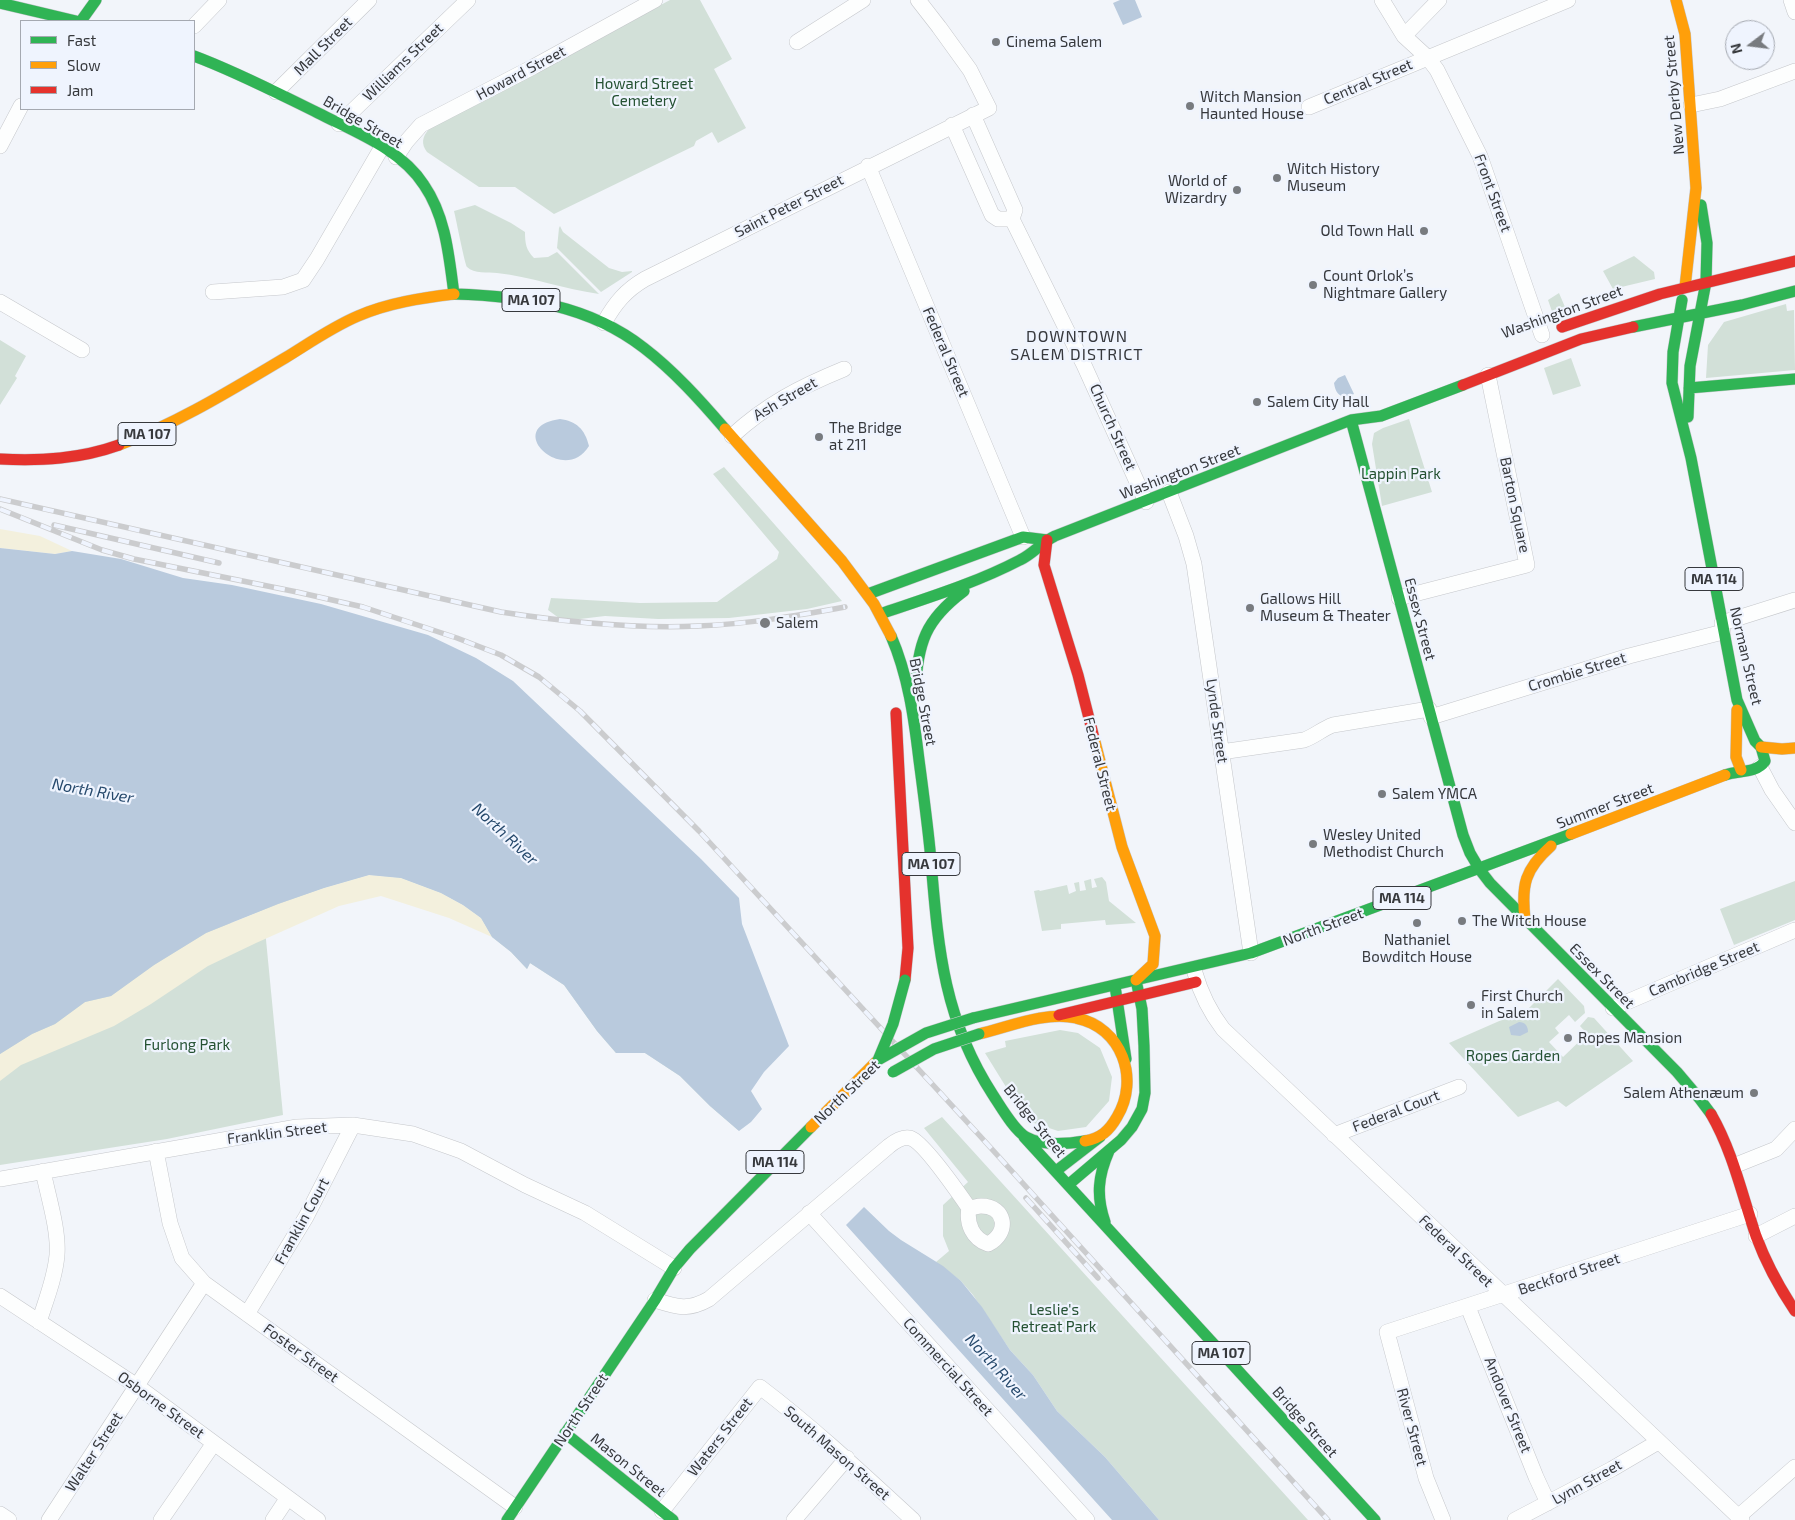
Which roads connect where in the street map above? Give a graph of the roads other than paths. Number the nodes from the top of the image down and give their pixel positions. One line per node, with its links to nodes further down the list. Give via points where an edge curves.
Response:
1 (96, 0): 16 (main road)
2 (220, 0): 17 (street)
3 (369, 0): 23 (street, Mall Street)
4 (468, 0): 28 (street, Williams Street)
5 (655, 0): 32 (street, Howard Street, via 421,125)
6 (863, 0): 19 (street)
7 (1382, 0): 18 (street, Front Street)
8 (1440, 0): 18 (street, Central Street)
9 (1568, 0): 21 (street, Central Street)
10 (1676, 0): 24 (main road, New Derby Street, via 1685,34)
11 (1791, 0): 14 (street)
12 (921, 1): 27 (street, Saint Peter Street, via 970,70 989,108)
13 (0, 3): 15 (main road)
14 (1795, 12)
15 (69, 20)
16 (74, 20)
17 (195, 25)
18 (1404, 36): 21 (street, Front Street)
19 (797, 42)
20 (195, 56): 23 (main road, Bridge Street)
21 (1428, 58): 25 (street, Central Street); 46 (street, Front Street, via 1480,156)
22 (1795, 71): 24 (street, via 1720,99)
23 (276, 92): 28 (main road, Bridge Street)
24 (1691, 105): 34 (main road, New Derby Street)
25 (1309, 107)
26 (20, 108): 30 (street)
27 (973, 115): 29 (street, Saint Peter Street); 35 (street, Church Street, via 1015,210)
28 (339, 124): 31 (main road, Bridge Street)
29 (952, 125): 33 (street, Saint Peter Street); 35 (street, via 992,215 998,219)
30 (0, 146)
31 (382, 146): 32 (main road, Bridge Street); 40 (street, via 303,280 283,287)
32 (396, 157): 41 (main road, Bridge Street, via 419,178 439,214)
33 (868, 166): 45 (street, Saint Peter Street, via 645,279 623,294); 59 (street, Federal Street)
34 (1696, 188): 37 (main road, New Derby Street, via 1705,223); 38 (main road, New Derby Street)
35 (1012, 219): 58 (street, Church Street, via 1084,365)
36 (1795, 261): 37 (main road, Washington Street)
37 (1706, 282): 38 (main road, Washington Street); 43 (main road, New Derby Street)
38 (1685, 287): 44 (main road, MA 114); 46 (main road, Washington Street, via 1626,304)
39 (1795, 291): 43 (main road, Washington Street)
40 (213, 292)
41 (454, 294): 45 (main road, Bridge Street / MA 107, via 511,296 538,301 562,306); 56 (main road, MA 107, via 391,304 364,313 178,421 132,440 82,456 32,461)
42 (0, 302): 47 (street)
43 (1700, 313): 44 (main road, Washington Street); 51 (main road, Norman Street / MA 114, via 1694,336)
44 (1679, 317): 49 (main road, Washington Street, via 1581,339); 55 (main road, Norman Street / MA 114, via 1671,372)
45 (604, 323): 54 (main road, Bridge Street / MA 107, via 642,345 669,367)
46 (1538, 336)
47 (82, 350)
48 (844, 370): 54 (street, Ash Street, via 806,385 768,406)
49 (1488, 375): 53 (main road, Washington Street, via 1380,416); 63 (street, Barton Square, via 1527,565)
50 (1795, 379): 51 (main road)
51 (1689, 388): 55 (main road, Norman Street / MA 114)
52 (1372, 404): 53 (main road, Washington Street)
53 (1351, 420): 57 (main road, Washington Street); 63 (main road, Essex Street)
54 (732, 436): 62 (main road, Bridge Street / MA 107)
55 (1691, 458): 66 (main road, Norman Street / MA 114)
56 (0, 459)
57 (1170, 492): 58 (main road, Washington Street); 73 (street, Lynde Street, via 1194,564)
58 (1146, 502): 60 (main road, Washington Street)
59 (1023, 537): 60 (main road, Washington Street); 62 (main road, Washington Street)
60 (1047, 540): 61 (main road, Washington Street, via 1031,555); 85 (main road, Federal Street, via 1044,565 1078,675 1122,847 1155,936 1153,964)
61 (990, 575): 65 (main road, Washington Street); 70 (main road, via 954,598 926,628 918,655)
62 (868, 594): 65 (main road, Bridge Street / MA 107)
63 (1399, 598): 69 (main road, Essex Street)
64 (1795, 600): 66 (street, Crombie Street)
65 (880, 614): 67 (main road, Bridge Street / MA 107)
66 (1722, 627): 68 (main road, Norman Street / MA 114); 69 (street, Crombie Street)
67 (893, 641): 70 (main road, Bridge Street / MA 107, via 906,680); 91 (main road, bridge, via 908,948 905,980 893,1024)
68 (1737, 700): 71 (main road, Norman Street / MA 114); 74 (main road)
69 (1430, 713): 73 (street, Crombie Street, via 1333,725 1304,740); 80 (main road, Essex Street, via 1463,835)
70 (915, 732): 98 (main road, Bridge Street / MA 107, via 948,997 979,1070)
71 (1758, 744): 72 (main road); 74 (main road, via 1742,744); 75 (main road)
72 (1795, 750): 75 (main road)
73 (1221, 752): 83 (street, Lynde Street)
74 (1737, 753): 76 (main road); 77 (main road)
75 (1763, 764): 76 (main road, via 1752,771); 78 (street, via 1772,790)
76 (1741, 770): 77 (main road, Summer Street / MA 114)
77 (1695, 788): 79 (main road, Summer Street / MA 114)
78 (1795, 823)
79 (1558, 839): 80 (main road, Summer Street / MA 114); 81 (main road, via 1531,864 1522,898)
80 (1480, 870): 81 (main road, Essex Street); 83 (main road, North Street / MA 114)
81 (1525, 919): 89 (main road, Essex Street)
82 (1795, 930): 89 (street, Cambridge Street)
83 (1251, 953): 84 (main road, North Street / MA 114); 84 (main road, North Street / MA 114)
84 (1203, 975): 85 (main road, North Street / MA 114); 87 (main road, North Street / MA 114); 97 (street, Federal Street, via 1211,1014 1223,1029)
85 (1136, 980): 86 (main road, North Street / MA 114); 87 (main road)
86 (1115, 984): 88 (main road); 91 (main road, North Street / MA 114, bridge, via 973,1018 926,1033)
87 (1139, 997): 88 (main road, North Street / MA 114); 101 (main road, via 1144,1046 1142,1109 1132,1126)
88 (1116, 1002): 90 (main road, North Street / MA 114); 92 (main road)
89 (1613, 1008): 102 (main road, Essex Street, via 1703,1103 1716,1122)
90 (1056, 1016): 92 (main road, via 1075,1017 1098,1026 1119,1049); 93 (main road, North Street / MA 114, bridge, via 936,1047)
91 (878, 1060): 113 (main road, North Street / MA 114, via 690,1249)
92 (1127, 1066): 99 (main road, via 1126,1099 1121,1114)
93 (882, 1081)
94 (1459, 1087): 97 (street, Federal Court)
95 (353, 1125): 100 (street, Franklin Street, via 297,1127); 113 (street, Franklin Street, via 413,1134 461,1151 585,1213); 121 (street, Franklin Court, via 306,1217)
96 (1795, 1128): 102 (street, via 1776,1148)
97 (1334, 1135): 117 (street, Federal Street)
98 (1024, 1137): 99 (main road, via 1063,1143); 104 (main road, Bridge Street / MA 107)
99 (1100, 1137): 104 (main road)
100 (156, 1151): 103 (street, Franklin Street); 114 (street, Foster Street, via 170,1223 182,1258)
101 (1108, 1151): 106 (main road); 111 (main road, via 1098,1183 1098,1197)
102 (1736, 1165): 109 (main road, Essex Street)
103 (43, 1171): 105 (street, Franklin Street); 122 (street, via 57,1255 53,1280)
104 (1056, 1171): 106 (main road, Bridge Street / MA 107)
105 (0, 1179)
106 (1068, 1185): 111 (main road, Bridge Street / MA 107)
107 (969, 1208): 108 (street, via 926,1151 909,1138 892,1143)
108 (809, 1213): 118 (street, via 700,1304 679,1307); 145 (street, Commercial Street)
109 (1750, 1214): 112 (main road, Essex Street); 117 (street, Beckford Street)
110 (1795, 1216): 112 (street)
111 (1106, 1226): 146 (main road, Bridge Street / MA 107)
112 (1756, 1236): 120 (main road, Essex Street, via 1771,1273)
113 (678, 1269): 118 (main road, North Street / MA 114)
114 (204, 1283): 121 (street, Foster Street); 124 (street, Walter Street)
115 (675, 1287): 118 (main road, North Street / MA 114)
116 (0, 1296): 122 (street, Osborne Street)
117 (1503, 1296): 119 (street, Beckford Street); 127 (street, Federal Street)
118 (656, 1300): 126 (main road, North Street / MA 114)
119 (1468, 1307): 123 (street, Beckford Street); 132 (street, Andover Street)
120 (1795, 1311)
121 (247, 1314): 133 (street, Foster Street)
122 (39, 1322): 124 (street, Osborne Street)
123 (1387, 1332): 147 (street, River Street, via 1426,1478)
124 (137, 1386): 128 (street, Osborne Street); 138 (street, Walter Street)
125 (760, 1387): 129 (street, South Mason Street); 135 (street, Waters Street)
126 (565, 1433): 133 (main road, North Street / MA 114); 135 (main road, Mason Street)
127 (1658, 1442): 132 (street, Lynn Street); 136 (street, Federal Street)
128 (214, 1443): 131 (street, Osborne Street); 139 (street)
129 (847, 1458): 143 (street); 144 (street, South Mason Street)
130 (1795, 1467): 136 (street)
131 (287, 1498): 140 (street); 141 (street, Osborne Street)
132 (1548, 1503): 148 (street, Lynn Street)
133 (516, 1507): 142 (main road, North Street / MA 114)
134 (0, 1514): 137 (street)
135 (667, 1516)
136 (1740, 1518)
137 (9, 1520)
138 (49, 1520)
139 (162, 1520)
140 (273, 1520)
141 (318, 1520)
142 (507, 1520)
143 (794, 1520)
144 (913, 1520)
145 (1087, 1520)
146 (1375, 1520)
147 (1443, 1520)
148 (1515, 1520)

